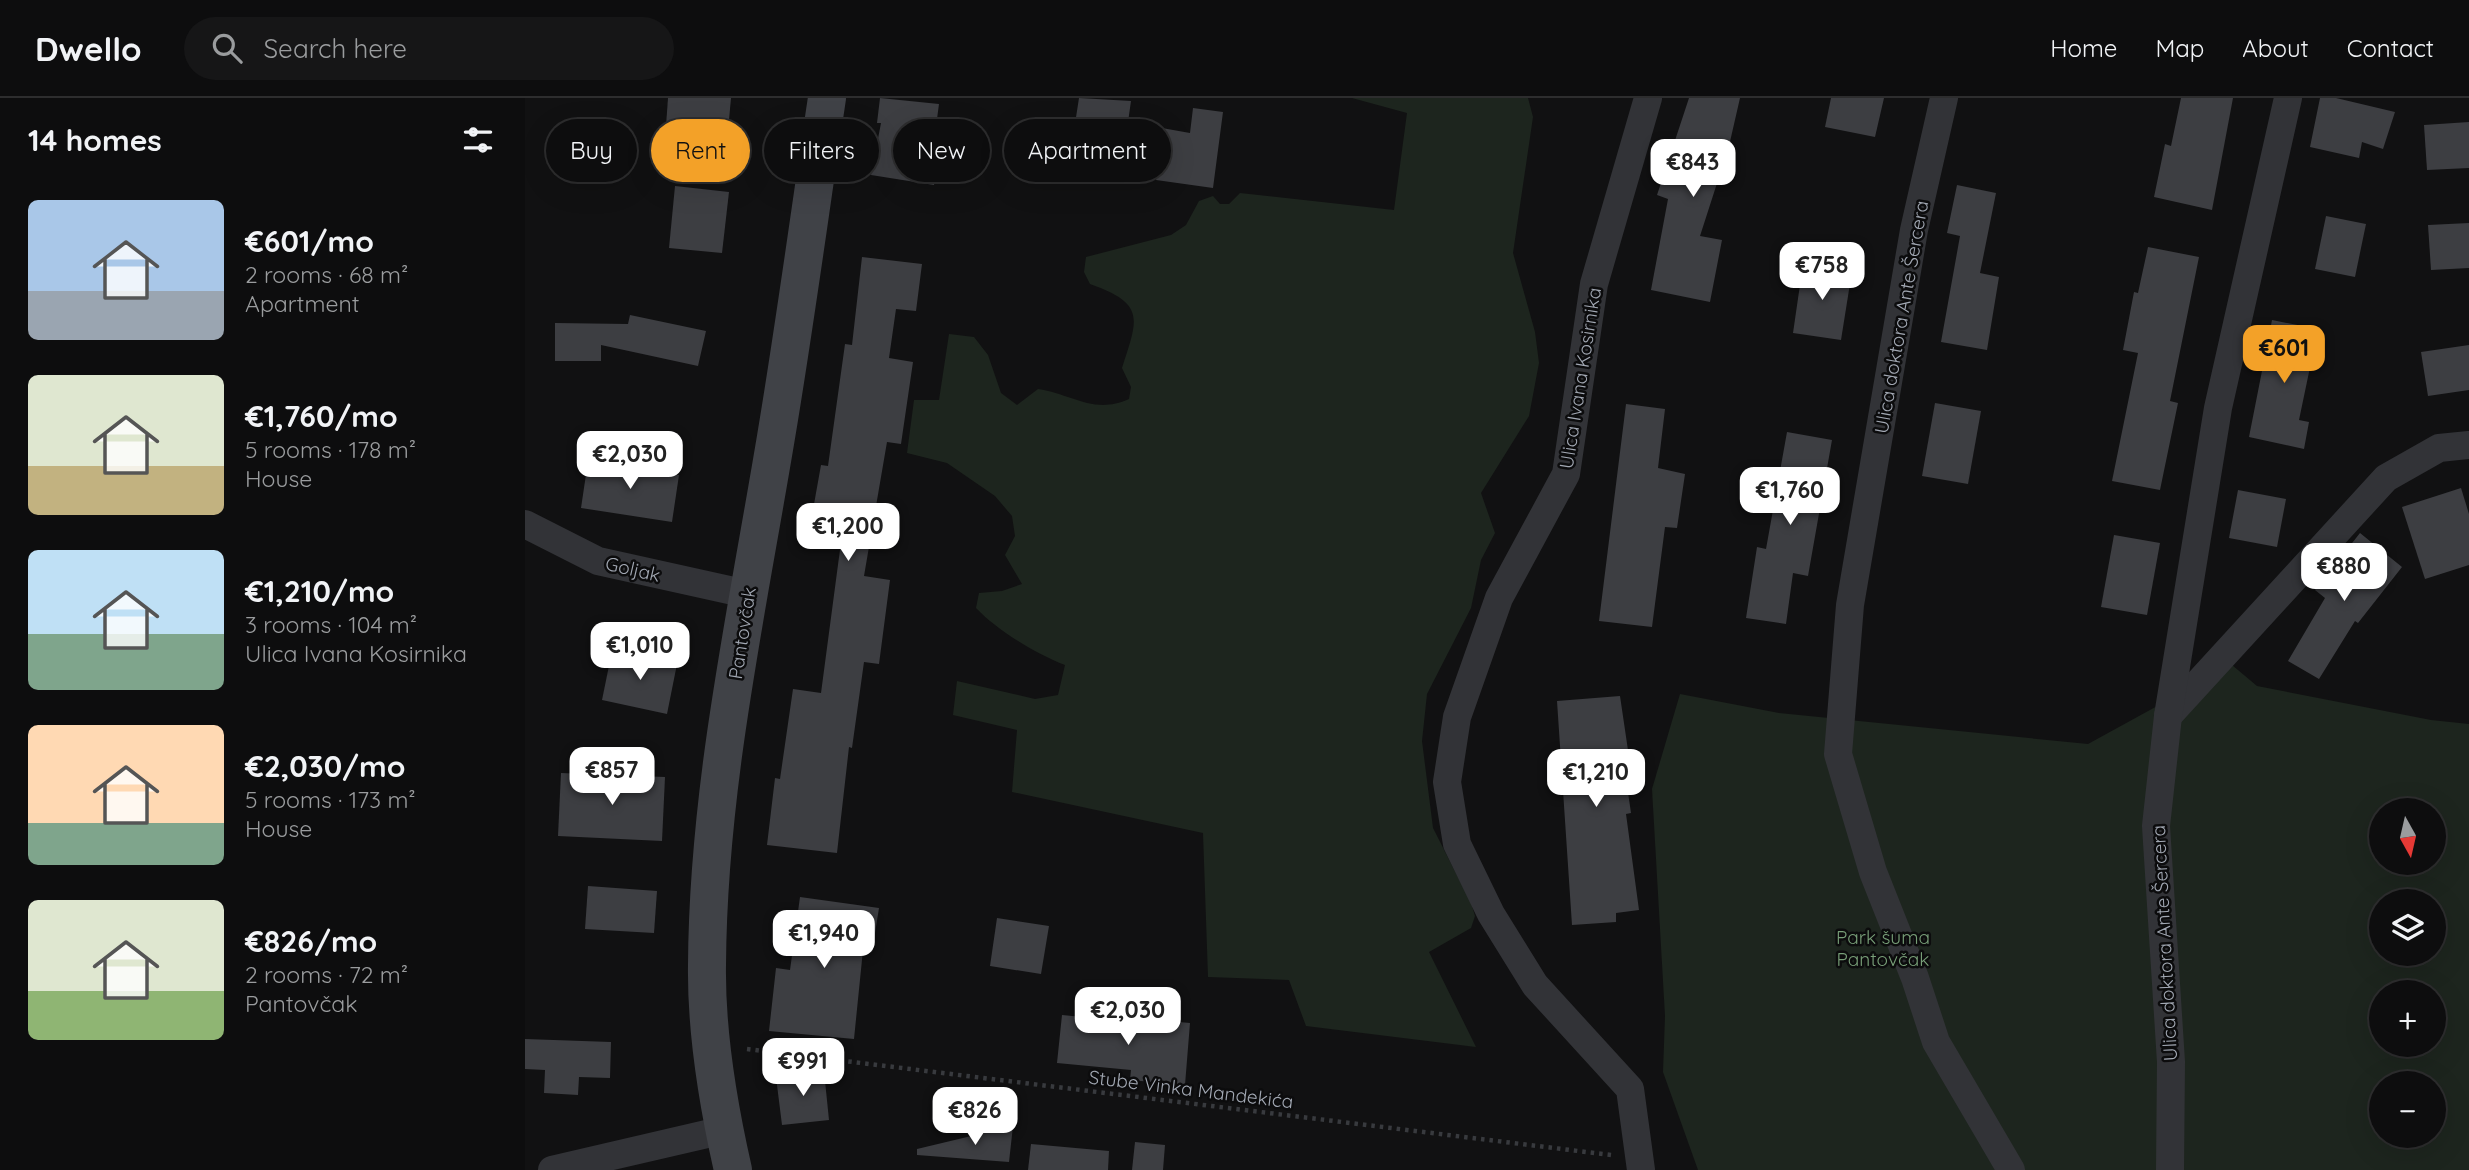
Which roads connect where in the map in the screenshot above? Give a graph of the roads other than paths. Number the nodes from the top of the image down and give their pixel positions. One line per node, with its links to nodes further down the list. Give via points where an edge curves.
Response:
1 (827, 98): 7 (main road, Pantovčak)
2 (1648, 98): 10 (street, Ulica Ivana Kosirnika, via 1594,284 1566,474 1499,598 1457,717 1447,782 1457,844 1491,914 1535,985 1630,1088)
3 (1944, 98): 13 (street, Ulica doktora Ante Šercera, via 1914,230 1850,605 1838,754 1873,872 1936,1042)
4 (2288, 98): 8 (street, Ulica doktora Ante Šercera, via 2218,408)
5 (2469, 445): 8 (street, via 2439,448 2386,478)
6 (525, 524): 7 (street, Goljak, via 598,561)
7 (747, 594): 9 (main road, Pantovčak, via 711,853 709,1011)
8 (2168, 716): 14 (street, Ulica doktora Ante Šercera, via 2156,826 2171,1062)
9 (724, 1130): 11 (street); 12 (main road, Pantovčak)
10 (1640, 1164)
11 (552, 1170)
12 (733, 1170)
13 (2011, 1170)
14 (2170, 1170)

